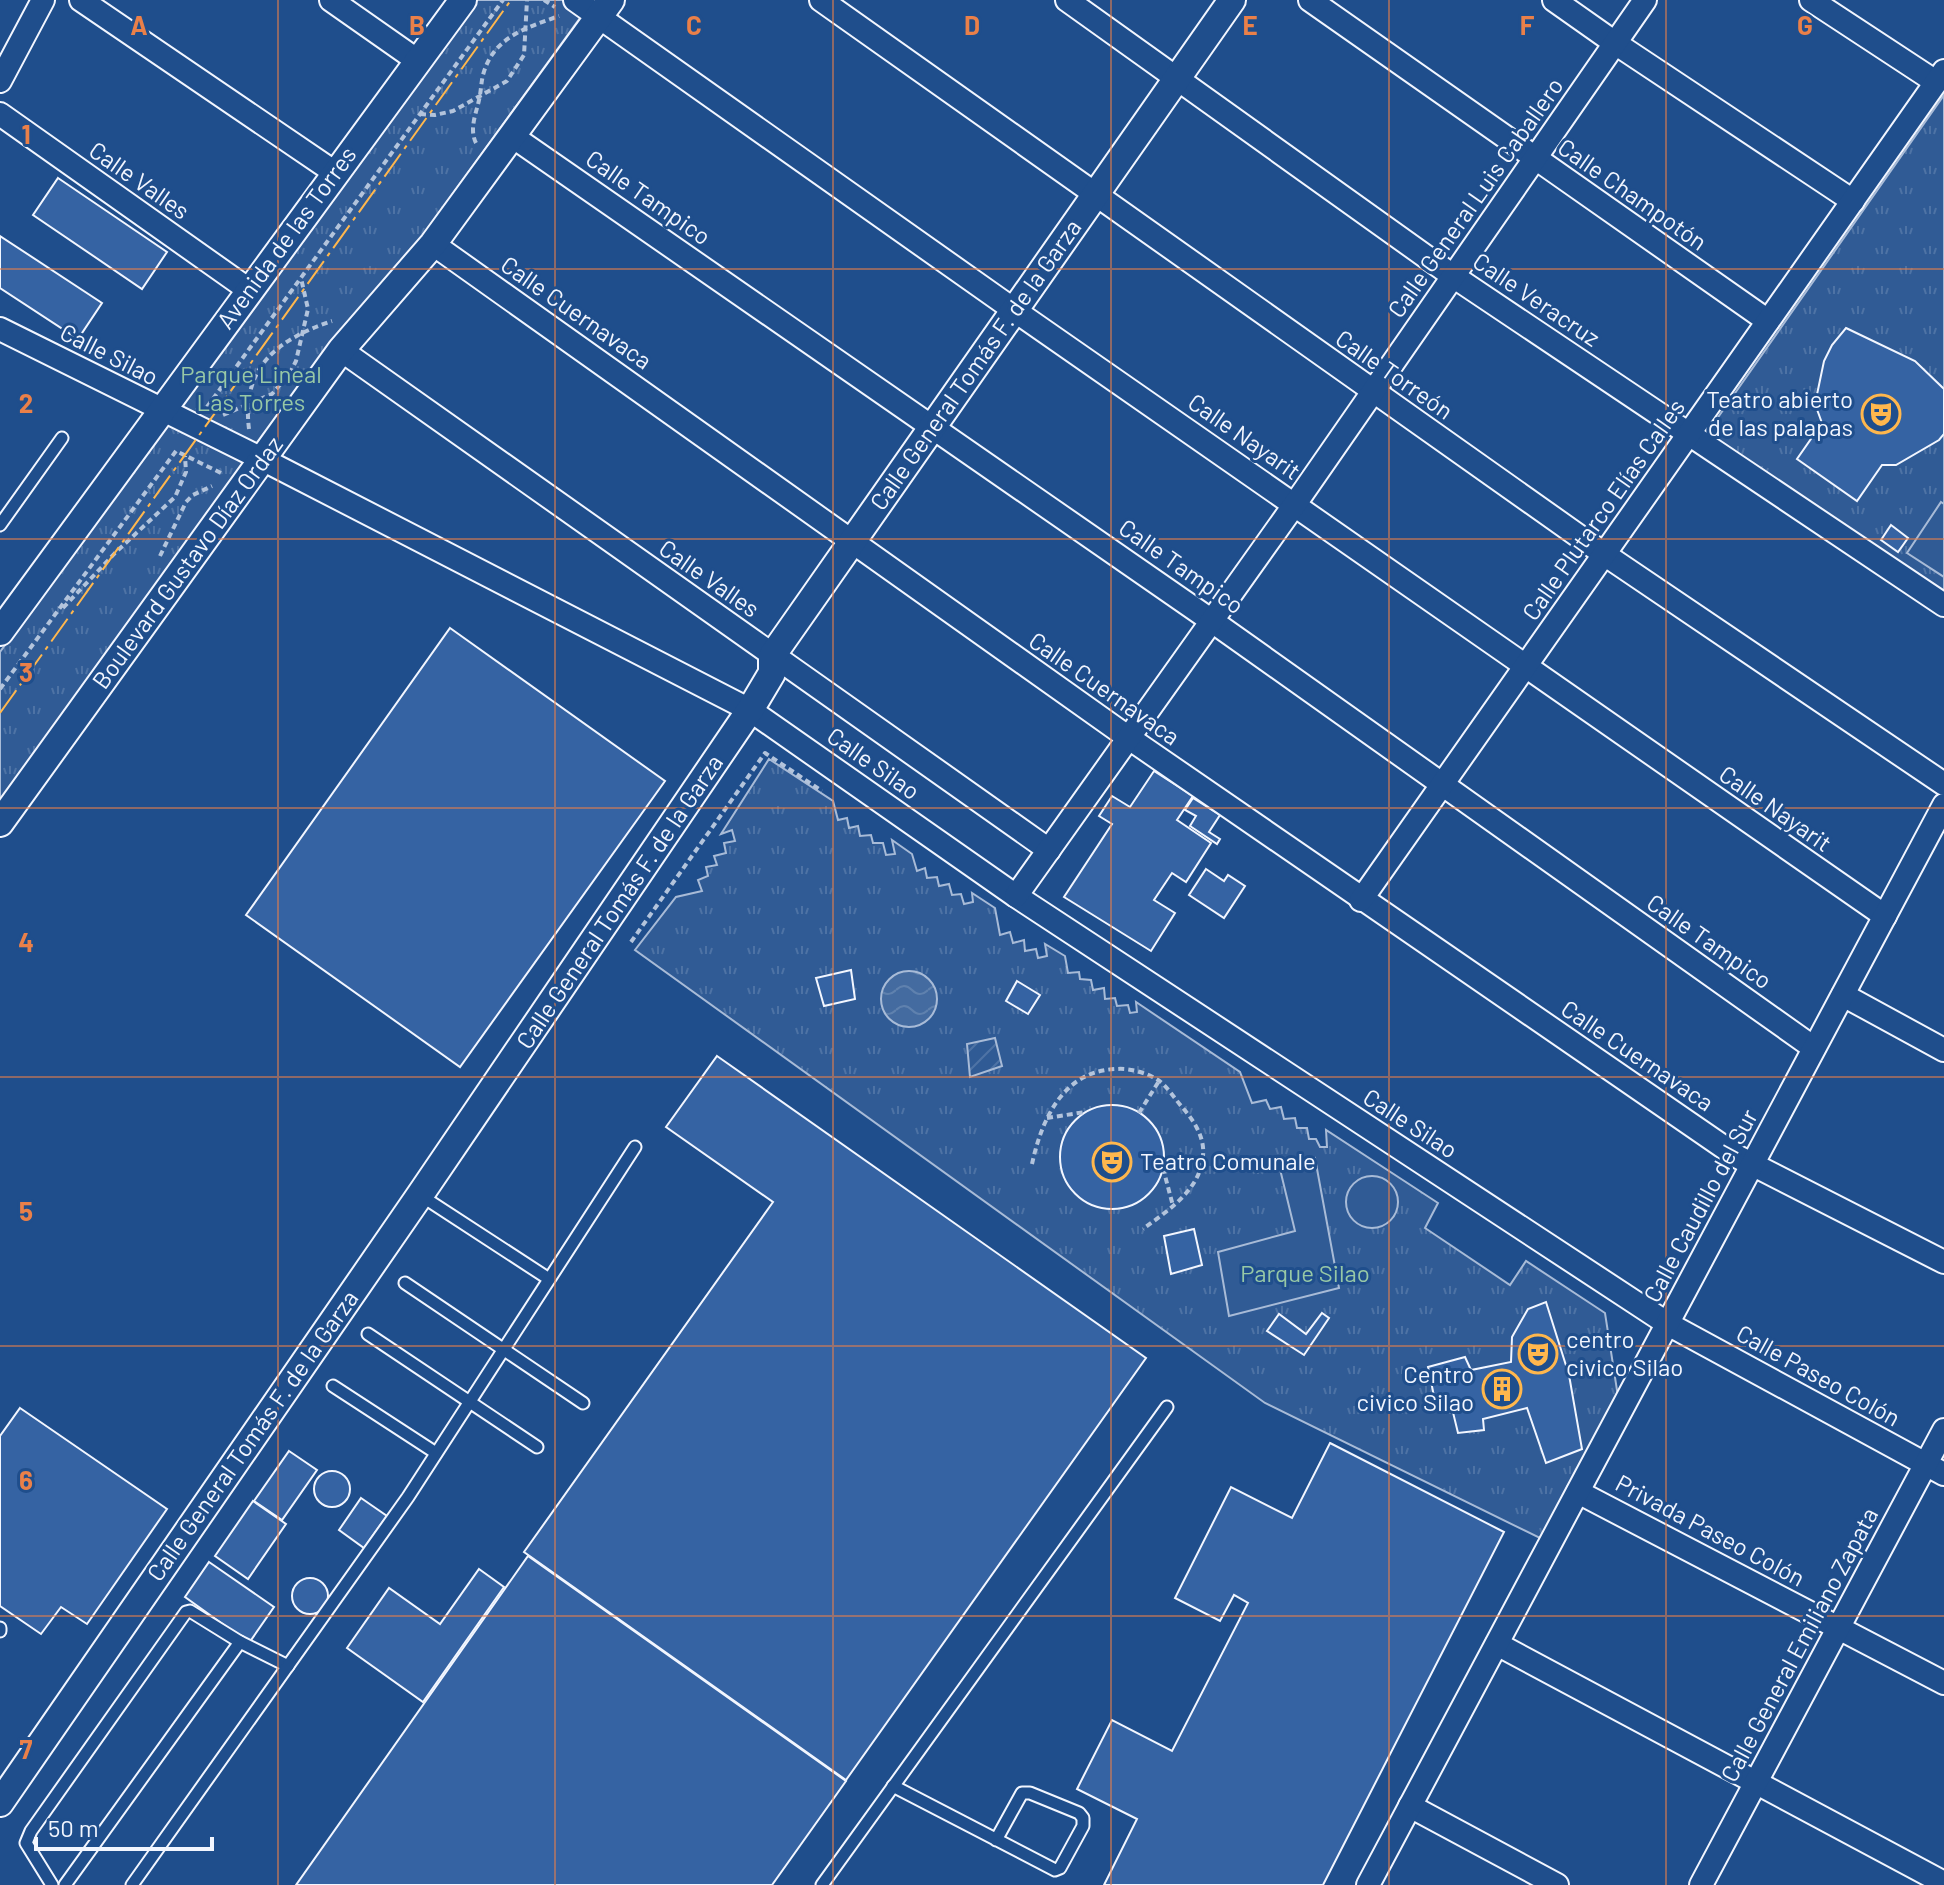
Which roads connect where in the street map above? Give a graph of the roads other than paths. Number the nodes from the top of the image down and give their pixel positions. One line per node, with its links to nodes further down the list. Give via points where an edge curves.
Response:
1 (43, 0): 18 (street)
2 (81, 0): 22 (street)
3 (331, 0): 15 (street)
4 (463, 0): 15 (street, Avenida de las Torres)
5 (821, 0): 23 (street, Calle Torreón)
6 (1067, 0): 17 (street, Calle Veracruz)
7 (1232, 0): 17 (street, Calle General Tomás F. de la Garza)
8 (1310, 0): 21 (street, Calle Champotón)
9 (1554, 0): 14 (street)
10 (1645, 0): 14 (street, Calle General Luis Caballero)
11 (1811, 0): 16 (street)
12 (570, 7): 13 (street, Calle Nayarit)
13 (604, 8): 20 (street, Boulevard Gustavo Díaz Ordaz); 28 (street, Calle Nayarit)
14 (1615, 43): 21 (street, Calle General Luis Caballero); 24 (street)
15 (418, 61): 22 (street, Avenida de las Torres)
16 (1940, 77): 24 (street, Calle Plutarco Elías Calles)
17 (1177, 78): 23 (street, Calle General Tomás F. de la Garza); 26 (street, Calle Veracruz)
18 (0, 81)
19 (0, 114): 27 (street, Calle Valles)
20 (512, 136): 25 (street, Boulevard Gustavo Díaz Ordaz); 34 (street, Calle Tampico)
21 (1534, 159): 26 (street, Calle General Luis Caballero); 29 (street, Calle Champotón)
22 (334, 172): 27 (street, Avenida de las Torres)
23 (1095, 194): 28 (street, Calle General Tomás F. de la Garza); 32 (street, Calle Torreón)
24 (1853, 201): 29 (street, Calle Plutarco Elías Calles)
25 (433, 244): 31 (street, Boulevard Gustavo Díaz Ordaz); 40 (street, Calle Cuernavaca)
26 (1453, 276): 32 (street, Calle General Luis Caballero); 35 (street, Calle Veracruz)
27 (249, 290): 33 (street, Avenida de las Torres)
28 (1014, 310): 34 (street, Calle General Tomás F. de la Garza); 38 (street, Calle Nayarit)
29 (1768, 321): 35 (street, Calle Plutarco Elías Calles)
30 (0, 329): 33 (street, Calle Silao)
31 (341, 350): 37 (street, Boulevard Gustavo Díaz Ordaz); 45 (street, Calle Valles)
32 (1373, 392): 38 (street, Calle General Luis Caballero); 41 (street, Calle Torreón)
33 (161, 410): 37 (street, Calle Silao); 44 (street, Avenida de las Torres)
34 (933, 425): 40 (street, Calle General Tomás F. de la Garza); 43 (street, Calle Tampico)
35 (1689, 434): 41 (street, Calle Plutarco Elías Calles); 42 (street, Calle Veracruz)
36 (62, 438): 39 (lane)
37 (262, 459): 47 (street, Calle Silao); 52 (street, Boulevard Gustavo Díaz Ordaz)
38 (1295, 504): 43 (street, Calle General Luis Caballero); 46 (street, Calle Nayarit)
39 (0, 525)
40 (852, 542): 45 (street, Calle General Tomás F. de la Garza); 48 (street, Calle Cuernavaca)
41 (1604, 554): 46 (street, Calle Plutarco Elías Calles); 49 (street, Calle Torreón)
42 (1944, 605)
43 (1212, 621): 48 (street, Calle General Luis Caballero); 50 (street, Calle Tampico)
44 (0, 632)
45 (772, 656): 47 (street, Calle General Tomás F. de la Garza, via 772,673); 54 (street, Calle Valles)
46 (1525, 667): 50 (street, Calle Plutarco Elías Calles); 57 (street, Calle Nayarit)
47 (750, 710): 55 (street, Calle Silao); 63 (street, Calle General Tomás F. de la Garza)
48 (1129, 738): 54 (street, Calle General Luis Caballero); 56 (street, Calle Cuernavaca)
49 (1944, 784)
50 (1442, 785): 56 (street, Calle Plutarco Elías Calles); 59 (street, Calle Tampico)
51 (1944, 805): 53 (street, Calle Caudillo del Sur)
52 (0, 823)
53 (1935, 842): 57 (street, Calle Caudillo del Sur)
54 (1049, 850): 55 (street, Calle General Luis Caballero)
55 (1016, 896): 67 (street, Calle Silao)
56 (1361, 900): 62 (street, Calle Cuernavaca)
57 (1885, 916): 58 (street, Calle Caudillo del Sur)
58 (1843, 995): 59 (street, Calle Caudillo del Sur); 60 (street)
59 (1814, 1048): 62 (street, Calle Caudillo del Sur)
60 (1944, 1050)
61 (635, 1147): 65 (lane)
62 (1753, 1163): 64 (street); 67 (street, Calle Caudillo del Sur)
63 (420, 1195): 65 (lane); 86 (street, Calle General Tomás F. de la Garza)
64 (1944, 1262)
65 (549, 1279): 69 (lane)
66 (405, 1283): 69 (lane)
67 (1668, 1324): 77 (street, Calle Paseo Colón); 78 (street, Calle Caudillo del Sur)
68 (368, 1334): 71 (lane)
69 (503, 1350): 71 (lane); 72 (lane)
70 (333, 1386): 76 (lane)
71 (469, 1402): 75 (lane); 76 (lane)
72 (583, 1403)
73 (1167, 1407): 85 (lane)
74 (1944, 1430): 77 (street, Calle General Emiliano Zapata)
75 (537, 1447)
76 (436, 1453): 82 (lane)
77 (1935, 1469): 79 (street, Calle General Emiliano Zapata)
78 (1578, 1492): 79 (street, Privada Paseo Colón); 81 (street, Calle Caudillo del Sur)
79 (1838, 1628): 83 (street, Privada Paseo Colón); 84 (street, Calle General Emiliano Zapata)
80 (240, 1642): 82 (lane); 90 (lane, via 186,1612 31,1831 26,1843); 91 (lane)
81 (1497, 1644): 84 (street); 87 (street, Calle Caudillo del Sur)
82 (288, 1666): 92 (lane)
83 (1944, 1683)
84 (1756, 1783): 89 (street); 96 (street, Calle General Emiliano Zapata)
85 (893, 1786): 88 (lane); 93 (lane)
86 (0, 1803)
87 (1410, 1806): 94 (street, Calle Caudillo del Sur); 95 (street)
88 (996, 1840): 88 (lane, via 1055,1870 1077,1838 1083,1818 1022,1793)
89 (1944, 1883)
90 (52, 1885)
91 (65, 1885)
92 (132, 1885)
93 (822, 1885)
94 (1368, 1885)
95 (1557, 1885)
96 (1701, 1885)

